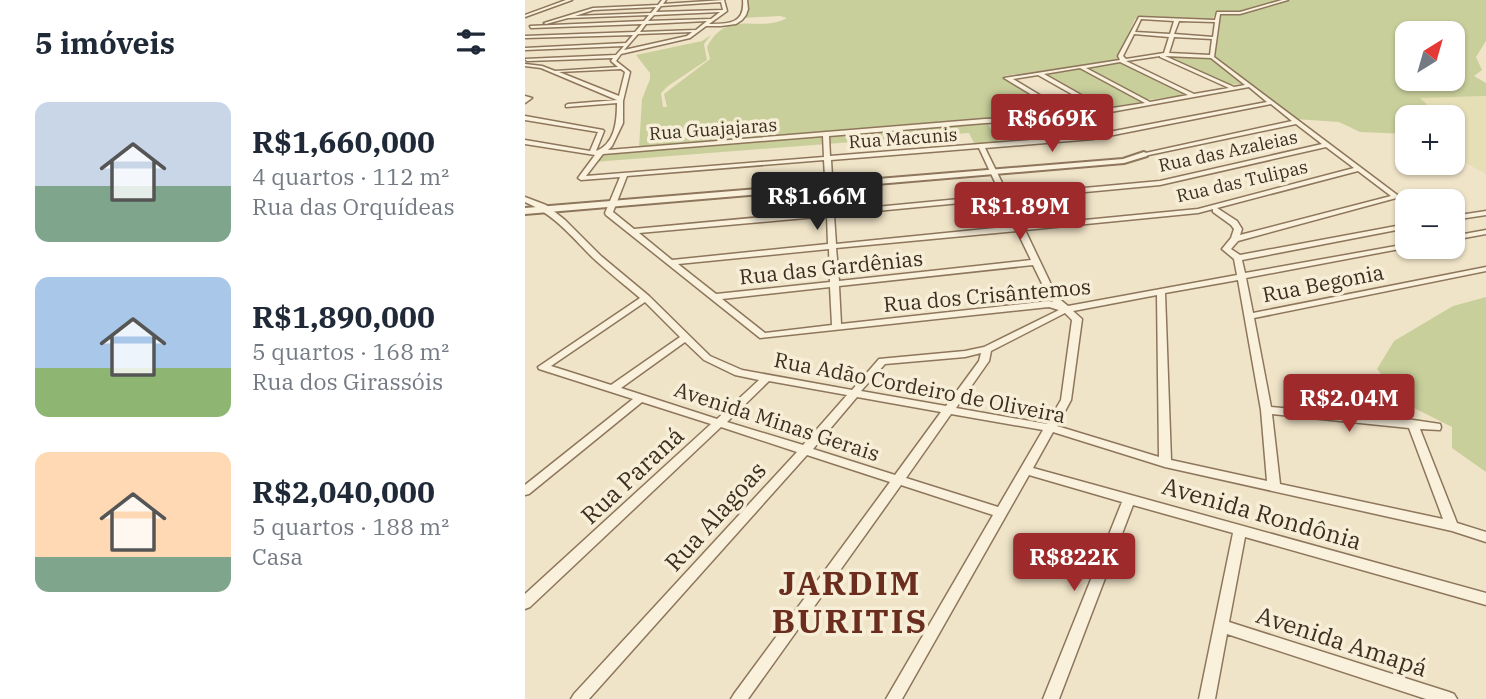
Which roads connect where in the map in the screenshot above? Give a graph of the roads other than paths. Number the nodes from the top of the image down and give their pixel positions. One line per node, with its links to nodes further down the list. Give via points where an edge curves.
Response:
1 (570, 0): 7 (street)
2 (745, 0): 13 (street, via 742,19 729,26)
3 (1286, 0): 11 (street, via 1240,13 1218,13)
4 (661, 4): 5 (street, via 723,1); 6 (street); 8 (street, via 595,8)
5 (726, 11): 6 (street); 10 (street)
6 (653, 13): 8 (street); 12 (street)
7 (525, 16)
8 (569, 17): 14 (street)
9 (1177, 19): 11 (street); 17 (street, via 1140,18); 18 (street)
10 (713, 20): 12 (street); 13 (street)
11 (1216, 21): 20 (street)
12 (645, 23): 14 (street); 16 (street)
13 (705, 25): 15 (street)
14 (528, 28)
15 (697, 31): 16 (street); 24 (street)
16 (636, 33): 19 (street); 21 (street)
17 (1132, 33): 18 (street); 29 (street)
18 (1173, 35): 20 (street); 25 (street)
19 (525, 37)
20 (1214, 38): 27 (street)
21 (627, 44): 22 (street); 24 (street)
22 (544, 48): 23 (street); 28 (street)
23 (525, 49)
24 (618, 54): 28 (street); 31 (street, via 613,62)
25 (1167, 54): 26 (street); 27 (street)
26 (1159, 55): 29 (street); 35 (street)
27 (1212, 57): 34 (street)
28 (525, 60): 32 (street)
29 (1121, 61): 30 (street); 36 (street)
30 (1080, 67): 33 (street); 38 (street)
31 (621, 68): 32 (street); 37 (street, via 628,72)
32 (553, 72): 37 (street)
33 (1039, 73): 41 (street); 42 (street, via 1007,78)
34 (1248, 86): 35 (street, Rua Guajajaras); 39 (street)
35 (1231, 88): 36 (street, Rua Guajajaras)
36 (1193, 95): 38 (street, Rua Guajajaras)
37 (620, 100): 40 (street); 49 (street, via 620,123)
38 (1148, 103): 41 (street, Rua Guajajaras)
39 (1270, 103): 44 (street); 48 (street, Rua Macunis, via 1093,137)
40 (568, 106)
41 (1105, 111): 42 (street, Rua Guajajaras)
42 (1072, 117): 45 (street, Rua Guajajaras)
43 (525, 118): 50 (street, via 601,131)
44 (1295, 122): 47 (street); 51 (street)
45 (826, 135): 49 (street, Rua Guajajaras); 52 (street)
46 (525, 142): 50 (street, Rua Guajajaras)
47 (1326, 145): 53 (street); 57 (street, Rua das Azaleias, via 1160,183)
48 (981, 146): 52 (street, Rua Macunis); 54 (street)
49 (601, 152): 50 (street, Rua Guajajaras); 55 (street, Rua Macunis, via 581,178)
50 (592, 153)
51 (1144, 154): 54 (street, via 1124,161)
52 (829, 158): 55 (street, Rua Macunis); 56 (street)
53 (1358, 169): 65 (street, Rua das Tulipas, via 1198,211); 70 (street, via 1396,197)
54 (993, 170): 56 (street); 57 (street)
55 (625, 174): 59 (street)
56 (829, 185): 59 (street); 63 (street)
57 (1006, 197): 63 (street, Rua das Azaleias); 65 (street)
58 (525, 199): 61 (street, Rua Adão Cordeiro de Oliveira)
59 (614, 202): 61 (street); 67 (street, Rua dos Crisântemos, via 609,213)
60 (1216, 210): 70 (street, via 1238,229)
61 (535, 211): 80 (street, Rua Adão Cordeiro de Oliveira)
62 (1486, 213): 64 (street)
63 (831, 214): 67 (street, Rua das Azaleias); 71 (street)
64 (1465, 216)
65 (1020, 228): 71 (street, Rua das Tulipas); 75 (street)
66 (1395, 228): 73 (street)
67 (634, 231): 74 (street, Rua dos Crisântemos)
68 (1486, 232): 69 (street)
69 (1465, 236)
70 (1235, 239): 73 (street, via 1226,249)
71 (832, 246): 74 (street, Rua das Tulipas); 78 (street)
72 (1395, 248): 77 (street, Rua dos Crisântemos)
73 (1238, 258): 77 (street)
74 (672, 262): 81 (street, Rua dos Crisântemos)
75 (1035, 262): 78 (street, Rua das Gardênias); 82 (street, via 1053,298)
76 (1486, 269): 83 (street, Rua Begonia)
77 (1241, 277): 79 (street, Rua dos Crisântemos); 83 (street)
78 (835, 283): 81 (street, Rua das Gardênias); 84 (street)
79 (1161, 292): 82 (street, Rua dos Crisântemos); 98 (street)
80 (646, 298): 85 (street, Rua Adão Cordeiro de Oliveira); 88 (street, Avenida Minas Gerais, via 543,367)
81 (714, 298): 84 (street, Rua dos Crisântemos, via 763,336)
82 (1067, 309): 84 (street, Rua dos Crisântemos, via 1049,304); 86 (street); 96 (street, via 1077,319 1066,400)
83 (1249, 316): 92 (street)
84 (837, 327)
85 (684, 338): 87 (street, Rua Adão Cordeiro de Oliveira, via 707,358 739,373); 88 (street)
86 (987, 349): 89 (street, Rua Alagoas, via 882,361); 91 (street, via 984,361)
87 (768, 378): 89 (street, Rua Adão Cordeiro de Oliveira); 93 (street, Rua Paraná)
88 (613, 389): 90 (street, Avenida Minas Gerais)
89 (854, 394): 91 (street, Rua Adão Cordeiro de Oliveira); 97 (street, Rua Alagoas)
90 (641, 398): 93 (street, Avenida Minas Gerais); 102 (street)
91 (948, 410): 96 (street, Rua Adão Cordeiro de Oliveira); 100 (street)
92 (1266, 410): 94 (street); 101 (street)
93 (719, 423): 97 (street, Avenida Minas Gerais); 109 (street, Rua Paraná)
94 (1413, 424): 95 (street); 105 (street)
95 (1436, 427)
96 (1051, 428): 98 (street, Rua Adão Cordeiro de Oliveira); 99 (street)
97 (805, 450): 100 (street, Avenida Minas Gerais); 111 (street, Rua Alagoas)
98 (1165, 463): 101 (street, Rua Adão Cordeiro de Oliveira)
99 (1025, 470): 103 (street, Avenida Rondônia); 104 (street)
100 (898, 480): 104 (street, Avenida Minas Gerais); 112 (street)
101 (1274, 487): 105 (street, Rua Adão Cordeiro de Oliveira)
102 (525, 491)
103 (1129, 500): 106 (street, Avenida Rondônia); 114 (street)
104 (999, 512): 113 (street)
105 (1452, 526): 107 (street, Rua Adão Cordeiro de Oliveira)
106 (1240, 530): 108 (street, Avenida Rondônia); 110 (street)
107 (1486, 537)
108 (1486, 599)
109 (525, 603)
110 (1221, 626): 115 (street); 116 (street, Avenida Amapá)
111 (579, 699)
112 (739, 699)
113 (894, 699)
114 (1051, 699)
115 (1207, 699)
116 (1449, 699)

